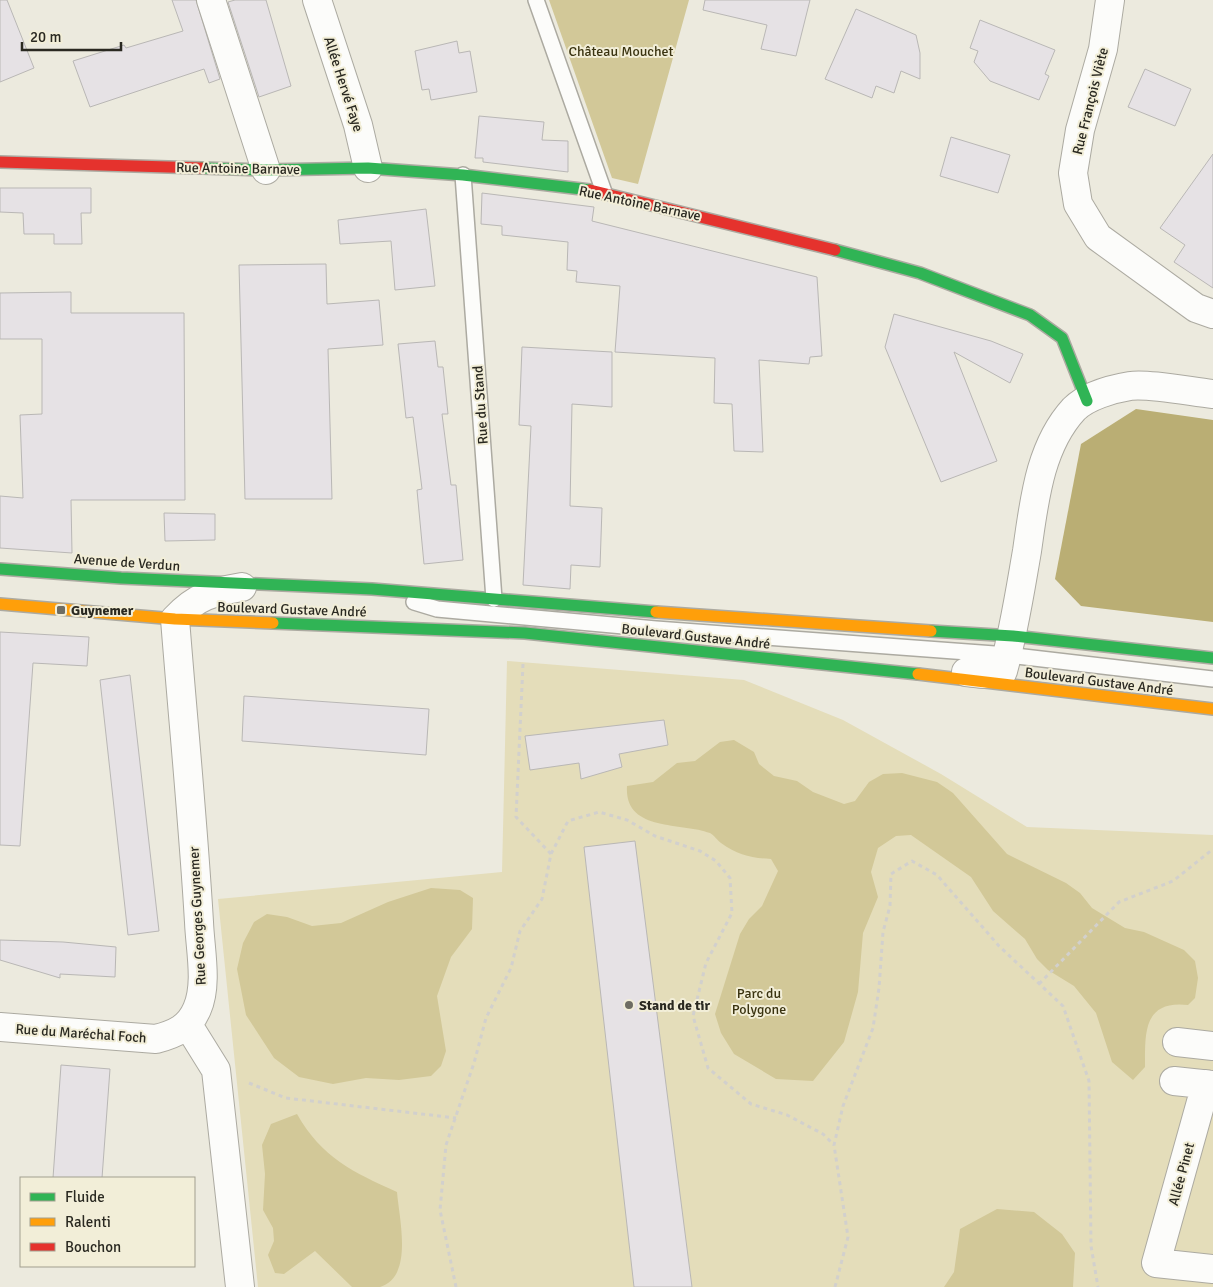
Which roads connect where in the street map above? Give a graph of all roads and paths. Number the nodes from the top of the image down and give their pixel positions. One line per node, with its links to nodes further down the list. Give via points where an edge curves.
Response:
1 (211, 0): 7 (street)
2 (317, 0): 6 (street, Allée Hervé Faye, via 358,125)
3 (536, 0): 9 (lane)
4 (1110, 0): 10 (street, Rue François Viète, via 1103,49 1080,130 1073,173 1078,204 1098,237 1196,308)
5 (0, 162): 7 (main road, Rue Antoine Barnave)
6 (368, 168): 7 (main road, Rue Antoine Barnave); 8 (main road, Rue Antoine Barnave)
7 (266, 170)
8 (463, 175): 9 (main road, Rue Antoine Barnave); 18 (lane, Rue du Stand)
9 (604, 192): 12 (main road, Rue Antoine Barnave, via 920,273 1030,314 1062,338)
10 (1213, 314)
11 (1213, 394): 12 (street, via 1132,385 1110,390)
12 (1087, 401): 19 (street, via 1075,408 1057,432 1044,462)
13 (0, 569): 14 (main road, Avenue de Verdun)
14 (251, 585): 15 (main road, Boulevard Gustave André); 17 (street, via 216,592 189,603)
15 (372, 589): 18 (lane, via 437,609)
16 (0, 604): 17 (main road)
17 (175, 619): 18 (main road, Boulevard Gustave André); 27 (street, Rue Georges Guynemer, via 202,987 198,1008)
18 (507, 620): 19 (lane); 21 (main road, Boulevard Gustave André); 25 (path, via 516,817)
19 (1010, 646): 20 (main road); 21 (street, via 1003,670 984,674 920,667); 22 (lane)
20 (1213, 658)
21 (858, 667): 23 (main road, Boulevard Gustave André)
22 (1213, 679)
23 (1213, 709)
24 (1213, 849): 26 (path, via 1173,881 1118,902)
25 (551, 854): 34 (path, via 542,899 520,931 511,968 486,1018); 35 (path, via 568,821 600,812 628,820 655,836 700,851 716,861 730,878 732,913 706,963 693,1016 708,1068 750,1104 787,1115 824,1134)
26 (1039, 984): 35 (path, via 999,946 937,874 912,861 891,874 890,906 883,932 873,1028 843,1106); 40 (path, via 1063,1006 1089,1081 1091,1246)
27 (188, 1025): 28 (street, Rue du Maréchal Foch, via 174,1035 156,1038); 31 (street)
28 (0, 1027)
29 (1177, 1042): 30 (street)
30 (1213, 1046)
31 (216, 1070): 34 (path, via 286,1098); 37 (street)
32 (1174, 1081): 33 (street)
33 (1209, 1084): 36 (street, Allée Pinet, via 1156,1263)
34 (456, 1118): 38 (path, via 446,1145 440,1210)
35 (834, 1145): 39 (path, via 848,1238)
36 (1213, 1268)
37 (240, 1287)
38 (456, 1287)
39 (835, 1287)
40 (1098, 1287)

